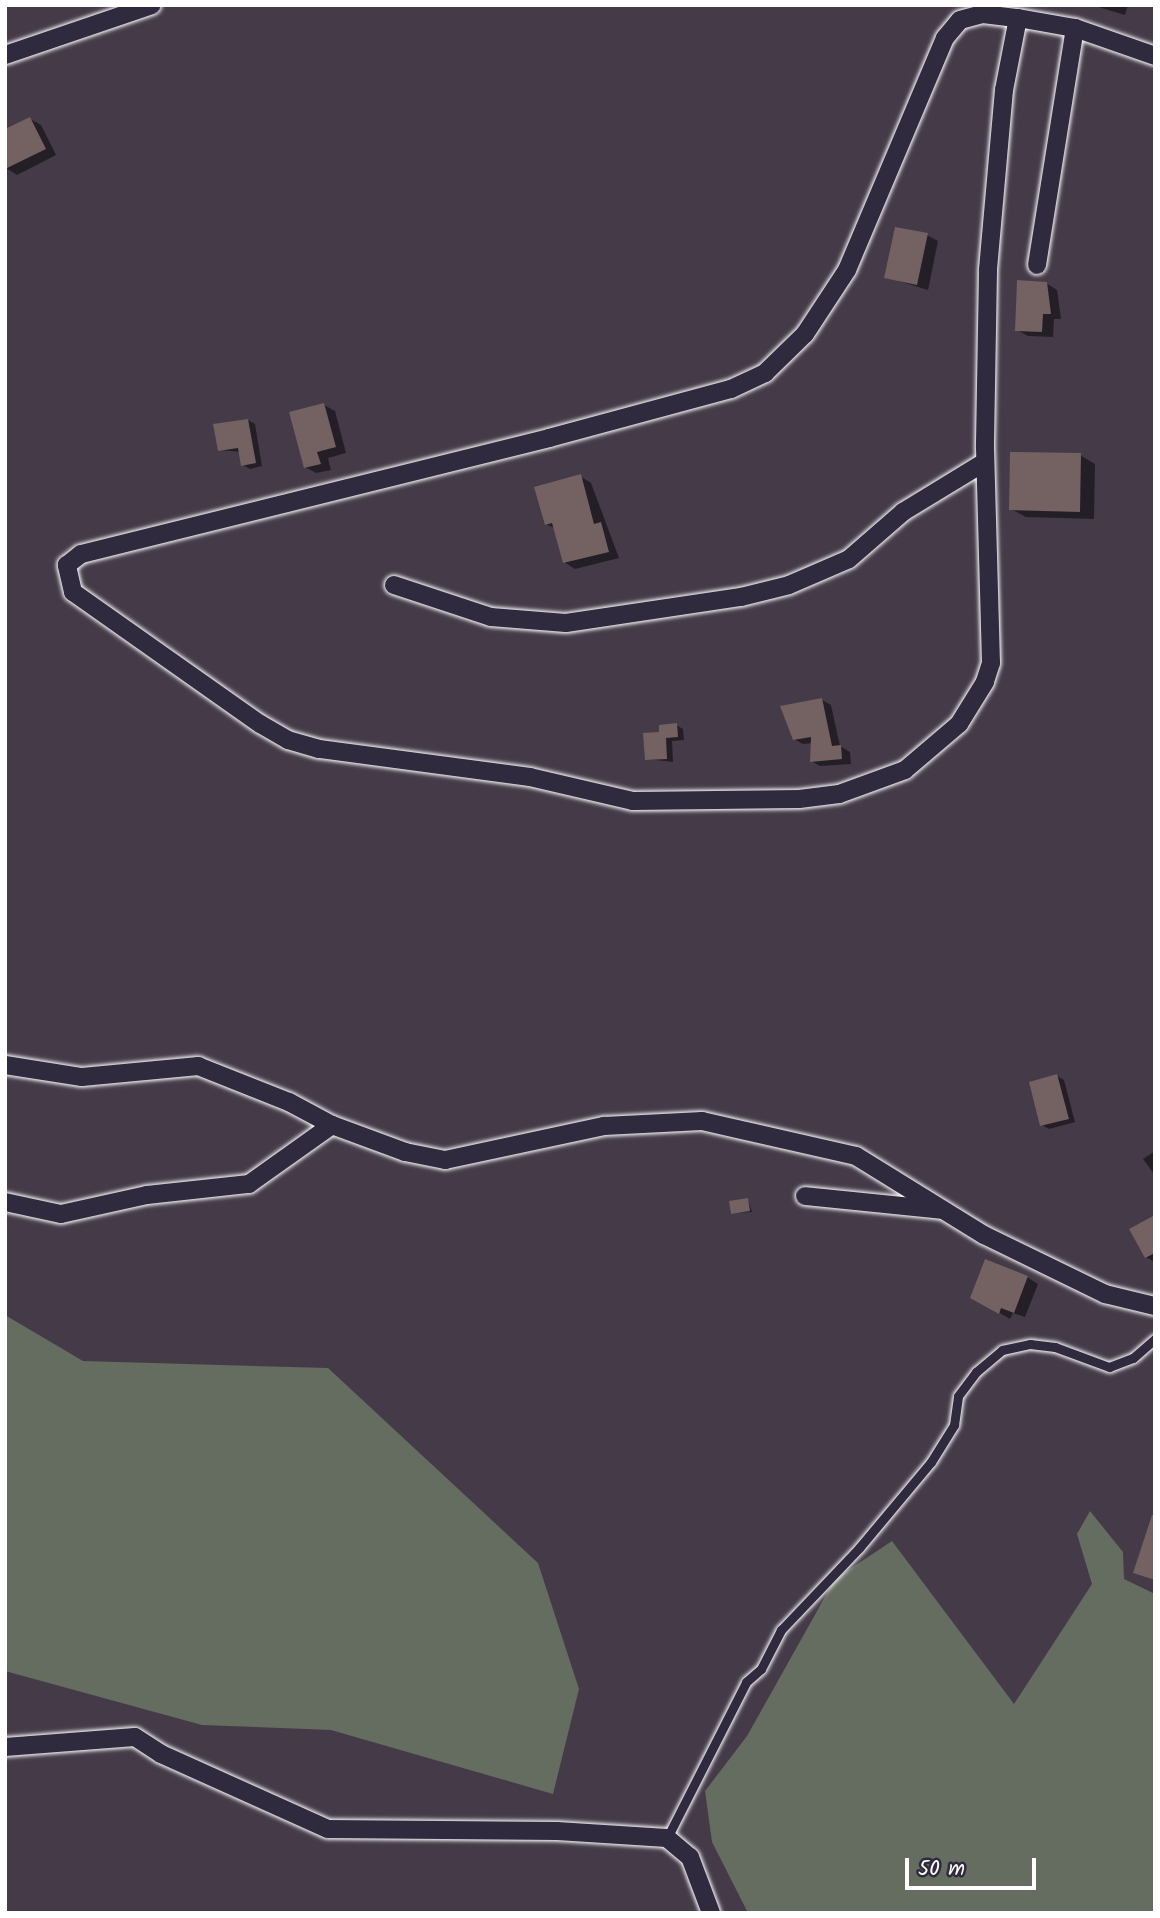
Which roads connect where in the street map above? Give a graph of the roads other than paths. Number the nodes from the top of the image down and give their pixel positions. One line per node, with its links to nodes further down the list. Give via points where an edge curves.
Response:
1 (152, 5): 4 (street)
2 (1018, 18): 3 (street); 7 (street, via 1004,90 988,271); 7 (street, via 970,16 951,28 846,270 805,334 765,373 731,389 549,438 81,554 68,565 67,574 79,598 260,724 302,745 518,775 633,801 839,794 883,780 920,760 959,724 985,682 993,641)
3 (1075, 28): 5 (street); 6 (street)
4 (5, 55)
5 (1155, 56)
6 (1037, 265)
7 (985, 463): 8 (street, via 903,512 849,559 789,585 741,597 566,623 491,617)
8 (394, 585)
9 (5, 1065): 10 (street, via 82,1077 198,1066 289,1102)
10 (332, 1125): 12 (street, via 249,1184 147,1195 61,1214); 13 (street, via 405,1152 445,1160 604,1126 702,1121 856,1156)
11 (805, 1196): 13 (street)
12 (5, 1202)
13 (945, 1210): 14 (street, via 984,1235 1105,1294)
14 (1155, 1306)
15 (1155, 1339): 17 (lane, via 1133,1358 1109,1367 1030,1344 1002,1350 976,1372 958,1396 954,1425 931,1462 859,1548 781,1630 761,1669 746,1682)
16 (5, 1746): 17 (street, via 135,1737 161,1754 328,1829 556,1831)
17 (667, 1838): 18 (street, via 690,1857)
18 (711, 1913)

